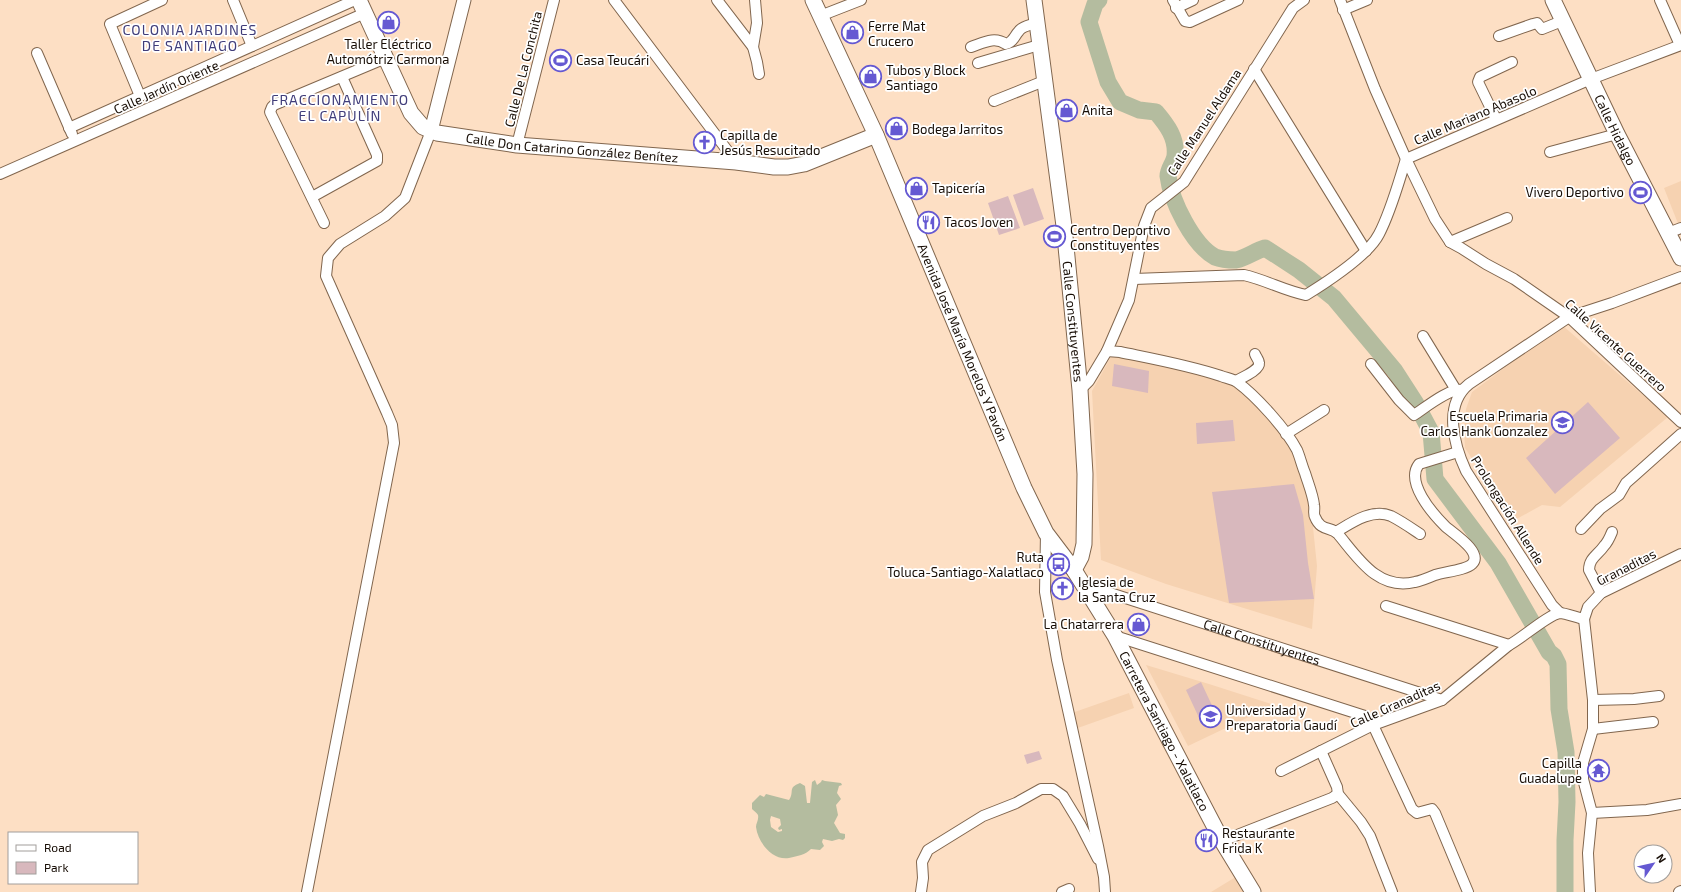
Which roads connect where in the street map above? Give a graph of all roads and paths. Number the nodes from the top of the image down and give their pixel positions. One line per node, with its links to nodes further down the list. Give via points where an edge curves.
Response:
1 (162, 0): 43 (street, via 109,26)
2 (233, 0): 31 (street)
3 (355, 0): 26 (street)
4 (464, 0): 47 (street)
5 (554, 0): 51 (street, Calle De La Conchita)
6 (614, 0): 54 (street)
7 (717, 0): 32 (street)
8 (755, 0): 32 (street, via 757,23)
9 (813, 0): 23 (main road, Avenida José María Morelos Y Pavón)
10 (861, 0): 23 (street)
11 (1034, 0): 25 (main road, Calle Constituyentes)
12 (1193, 0): 19 (street)
13 (1238, 0): 19 (street, via 1190,22 1185,21)
14 (1304, 0): 20 (street, Calle Manuel Aldama)
15 (1340, 0): 22 (street, Calle Vicente Guerrero)
16 (1367, 0): 22 (street)
17 (1553, 0): 24 (main road, Calle Hidalgo)
18 (1660, 0): 30 (street)
19 (1174, 4)
20 (1291, 4): 38 (street, Calle Manuel Aldama)
21 (362, 7): 28 (street, Calle Jardín Oriente); 35 (main road)
22 (1343, 10): 53 (street, Calle Vicente Guerrero)
23 (820, 16): 49 (main road, Avenida José María Morelos Y Pavón)
24 (1562, 21): 27 (street, via 1542,29 1537,23); 41 (main road, Calle Hidalgo)
25 (1036, 23): 29 (main road, Calle Constituyentes); 33 (street, via 1019,30 1009,43 992,40)
26 (293, 28): 28 (street); 31 (street)
27 (1499, 36)
28 (299, 43): 50 (street, Calle Jardín Oriente)
29 (1039, 45): 37 (street); 42 (main road, Calle Constituyentes)
30 (1680, 45): 41 (street, Calle Mariano Abasolo)
31 (252, 46): 43 (street)
32 (753, 47): 39 (street)
33 (971, 48)
34 (37, 53): 46 (street)
35 (386, 58): 40 (street); 47 (main road, via 412,113 423,127)
36 (1512, 62): 45 (street, via 1480,78 1478,82)
37 (978, 63)
38 (1254, 68): 61 (street); 64 (street, Calle Manuel Aldama, via 1184,182 1151,208 1144,226)
39 (759, 74)
40 (342, 77): 56 (street, via 377,155 377,161); 56 (street, via 274,105 270,109)
41 (1591, 80): 45 (street, Calle Mariano Abasolo); 48 (main road, Calle Hidalgo)
42 (1044, 81): 44 (street); 71 (main road, Calle Constituyentes, via 1064,226)
43 (140, 96): 46 (street)
44 (994, 101)
45 (1496, 119): 53 (street, Calle Mariano Abasolo)
46 (69, 128): 50 (street)
47 (431, 131): 51 (main road, Calle Don Catarino González Benítez); 106 (street, via 404,198 385,216 340,244 328,258 326,276 392,425 394,443)
48 (1617, 134): 52 (street); 59 (main road, Calle Hidalgo)
49 (876, 135): 54 (main road, Calle Don Catarino González Benítez, via 804,164 774,167); 81 (main road, Avenida José María Morelos Y Pavón, via 1024,488)
50 (75, 141): 55 (street, Calle Jardín Oriente)
51 (517, 145): 54 (main road, Calle Don Catarino González Benítez)
52 (1550, 152)
53 (1406, 159): 60 (street, Calle Vicente Guerrero); 61 (street, Calle Mariano Abasolo, via 1379,235)
54 (736, 162)
55 (0, 174)
56 (312, 197): 58 (street)
57 (1507, 218): 60 (street)
58 (324, 223)
59 (1674, 230): 62 (main road, Calle Hidalgo)
60 (1450, 242): 65 (street, Calle Vicente Guerrero, via 1514,279)
61 (1366, 251): 64 (street, Calle Mariano Abasolo, via 1306,296 1244,275)
62 (1681, 258)
63 (1681, 277): 65 (street)
64 (1134, 279): 67 (street, Calle Manuel Aldama, via 1129,300)
65 (1569, 317): 72 (street); 74 (street, Calle Vicente Guerrero)
66 (1422, 336): 72 (street)
67 (1107, 351): 70 (street, via 1194,368); 71 (street, Calle Manuel Aldama, via 1089,381)
68 (1255, 354): 70 (street, via 1258,366)
69 (1371, 364): 72 (street, via 1414,415)
70 (1236, 381): 75 (street)
71 (1080, 390): 84 (main road, Calle Constituyentes, via 1085,474 1084,544 1082,557)
72 (1459, 390): 77 (street, Prolongación Allende, via 1455,404 1454,431)
73 (1324, 410): 75 (street)
74 (1681, 422)
75 (1286, 434): 79 (street, via 1297,451 1314,505 1314,516 1324,528)
76 (1681, 434): 78 (street, via 1630,479 1619,495 1600,509)
77 (1458, 452): 79 (street, via 1419,464 1415,473 1416,482 1422,498 1446,527 1469,546 1475,559 1472,564 1414,582 1391,583 1377,576 1352,553); 88 (street, Prolongación Allende, via 1466,472 1482,498 1554,608)
78 (1581, 529)
79 (1336, 532): 82 (street, via 1359,519 1381,514 1390,516)
80 (1612, 532): 86 (street, via 1589,566)
81 (1046, 533): 84 (main road, Avenida José María Morelos Y Pavón); 105 (street, via 1045,592 1057,660)
82 (1420, 534)
83 (1681, 554): 86 (street, Granaditas)
84 (1074, 570): 85 (main road, Carretera Santiago - Xalatlaco)
85 (1082, 584): 90 (main road, Carretera Santiago - Xalatlaco); 93 (street, Calle Constituyentes)
86 (1601, 593): 89 (street, Granaditas, via 1588,607)
87 (1386, 606): 91 (street)
88 (1560, 613): 89 (street); 91 (street, Calle Granaditas)
89 (1584, 619): 94 (street)
90 (1115, 636): 95 (street); 104 (main road, Carretera Santiago - Xalatlaco)
91 (1509, 645): 93 (street, Calle Granaditas)
92 (1659, 696): 94 (street)
93 (1442, 700): 97 (street, Calle Granaditas)
94 (1593, 700): 98 (street)
95 (1365, 716)
96 (1653, 722): 98 (street)
97 (1374, 725): 99 (street, Calle Granaditas); 111 (street, via 1412,809 1417,813 1429,809 1435,812)
98 (1593, 729): 103 (street, via 1583,767 1583,779)
99 (1321, 751): 100 (street, Calle Granaditas); 101 (street)
100 (1281, 771)
101 (1338, 794): 104 (street); 110 (street, via 1370,836)
102 (1681, 804): 103 (street, via 1647,810)
103 (1592, 814): 112 (street, via 1588,853)
104 (1222, 842): 109 (main road, Carretera Santiago - Xalatlaco)
105 (1103, 869): 107 (street, via 1063,796 1053,789 1041,789 983,816 928,850 922,862); 108 (street)
106 (307, 892)
107 (921, 892)
108 (1105, 892)
109 (1253, 892)
110 (1392, 892)
111 (1468, 892)
112 (1590, 892)

